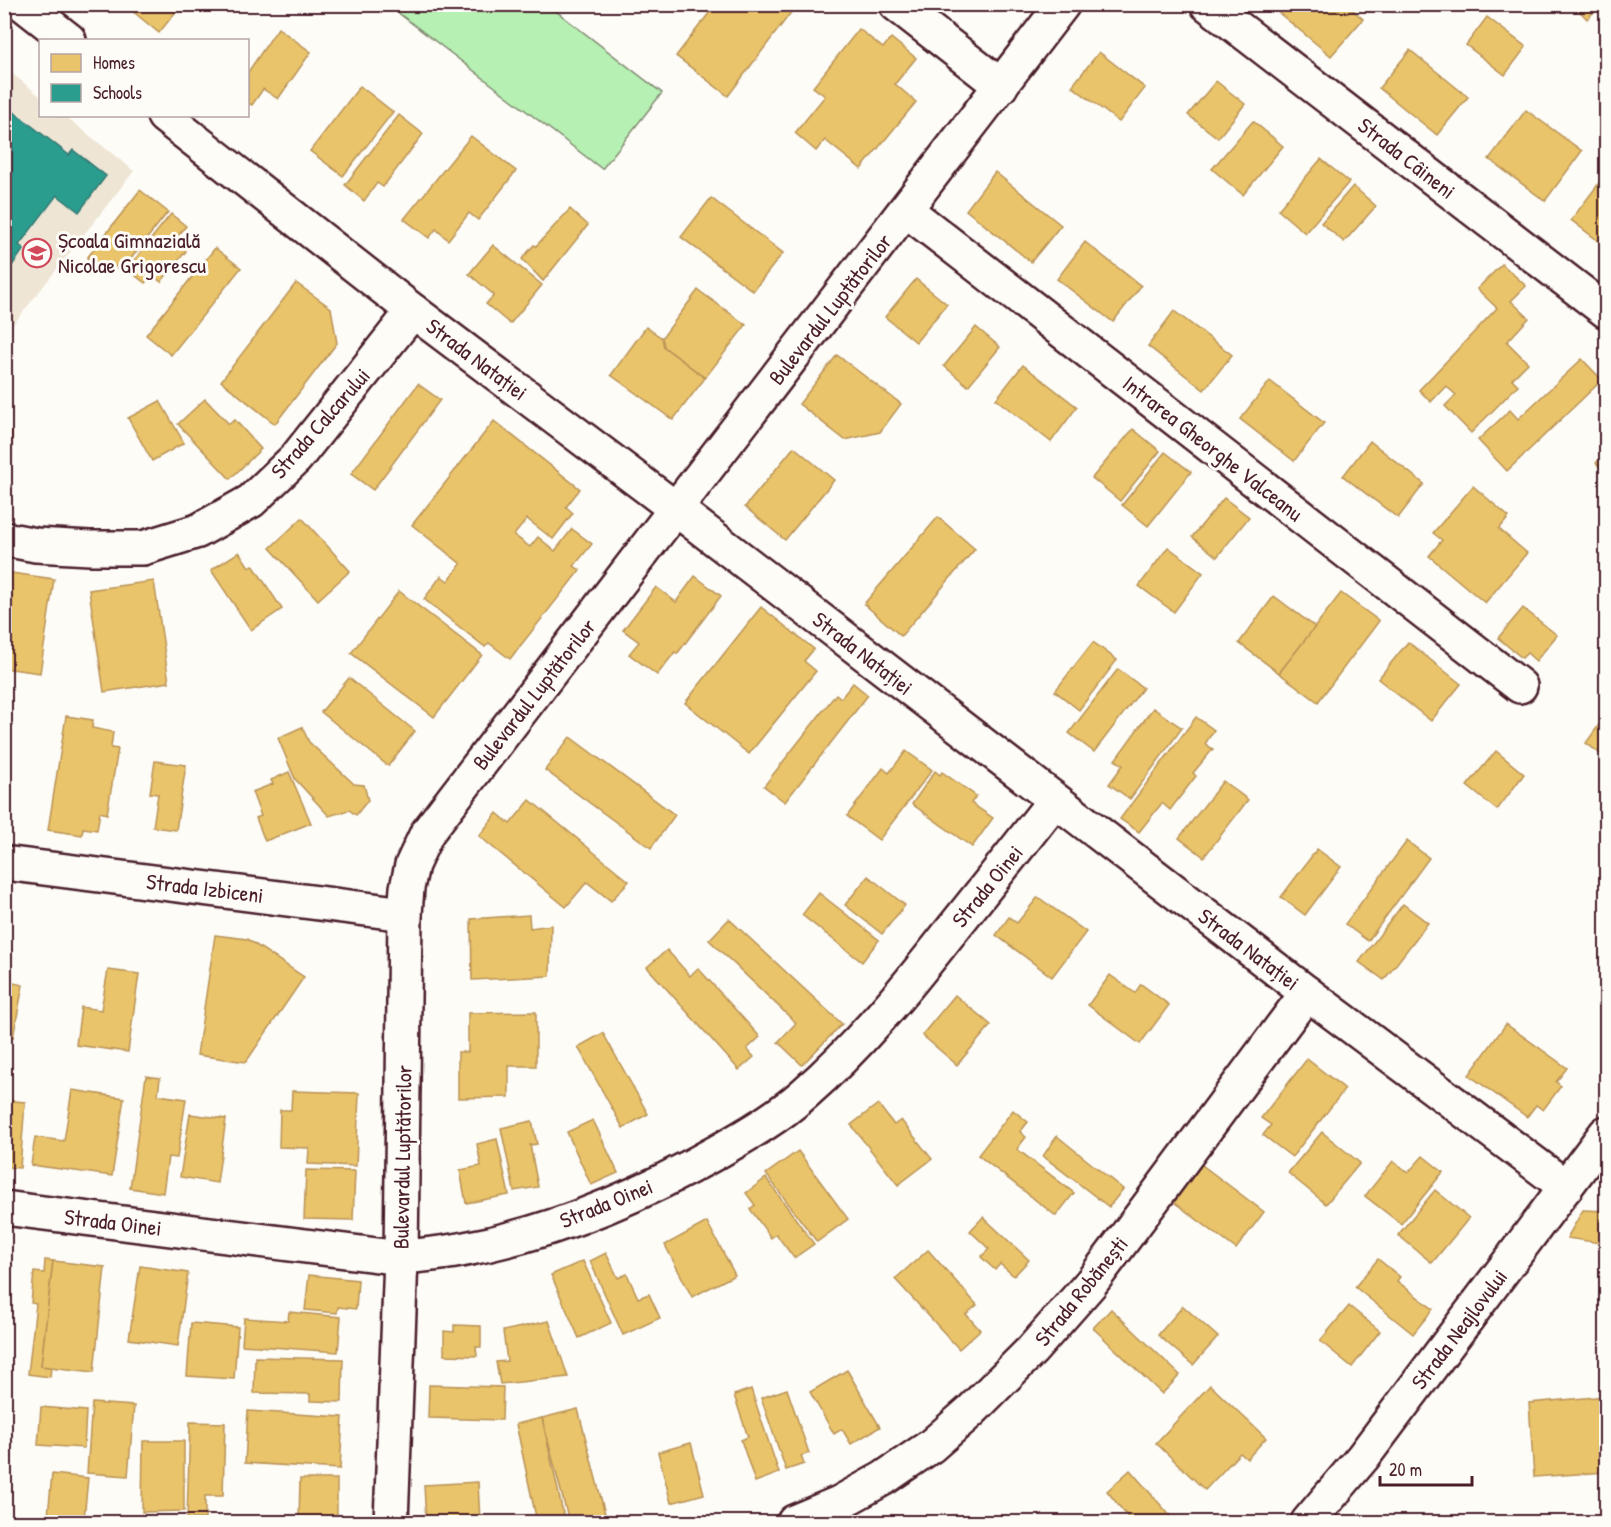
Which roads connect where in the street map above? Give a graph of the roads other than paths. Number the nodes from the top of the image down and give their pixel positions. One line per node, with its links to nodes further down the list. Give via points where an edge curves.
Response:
1 (23, 4): 5 (street)
2 (896, 4): 6 (street)
3 (1063, 4): 6 (street, Bulevardul Luptătorilor)
4 (1207, 4): 10 (street, Strada Câineni)
5 (68, 39)
6 (1001, 86): 8 (street, Bulevardul Luptătorilor)
7 (165, 117): 9 (street, Strada Natației)
8 (906, 210): 11 (street, Bulevardul Luptătorilor); 13 (street, Intrarea Gheorghe Valceanu)
9 (413, 311): 11 (street, Strada Natației); 12 (street, Strada Calcarului, via 296,458 251,501 198,531 143,548 69,547)
10 (1606, 311)
11 (676, 509): 14 (street, Strada Natației); 16 (street, Bulevardul Luptătorilor, via 427,833 411,865)
12 (4, 539)
13 (1520, 686)
14 (1054, 801): 17 (street, Strada Natației); 21 (street, Strada Oinei, via 898,998 803,1096 754,1131 657,1184 604,1207 528,1234 460,1250)
15 (4, 863): 16 (street, Strada Izbiceni)
16 (405, 914): 21 (street, Bulevardul Luptătorilor)
17 (1307, 993): 19 (street, Strada Natației); 23 (street, Strada Robănești, via 1091,1283 1032,1350 931,1446 884,1478)
18 (1603, 1144): 19 (street, Strada Neajlovului)
19 (1566, 1187): 24 (street, Strada Neajlovului, via 1363,1457)
20 (4, 1208): 21 (street, Strada Oinei)
21 (401, 1258): 22 (street, Bulevardul Luptătorilor)
22 (391, 1522)
23 (794, 1522)
24 (1308, 1522)

